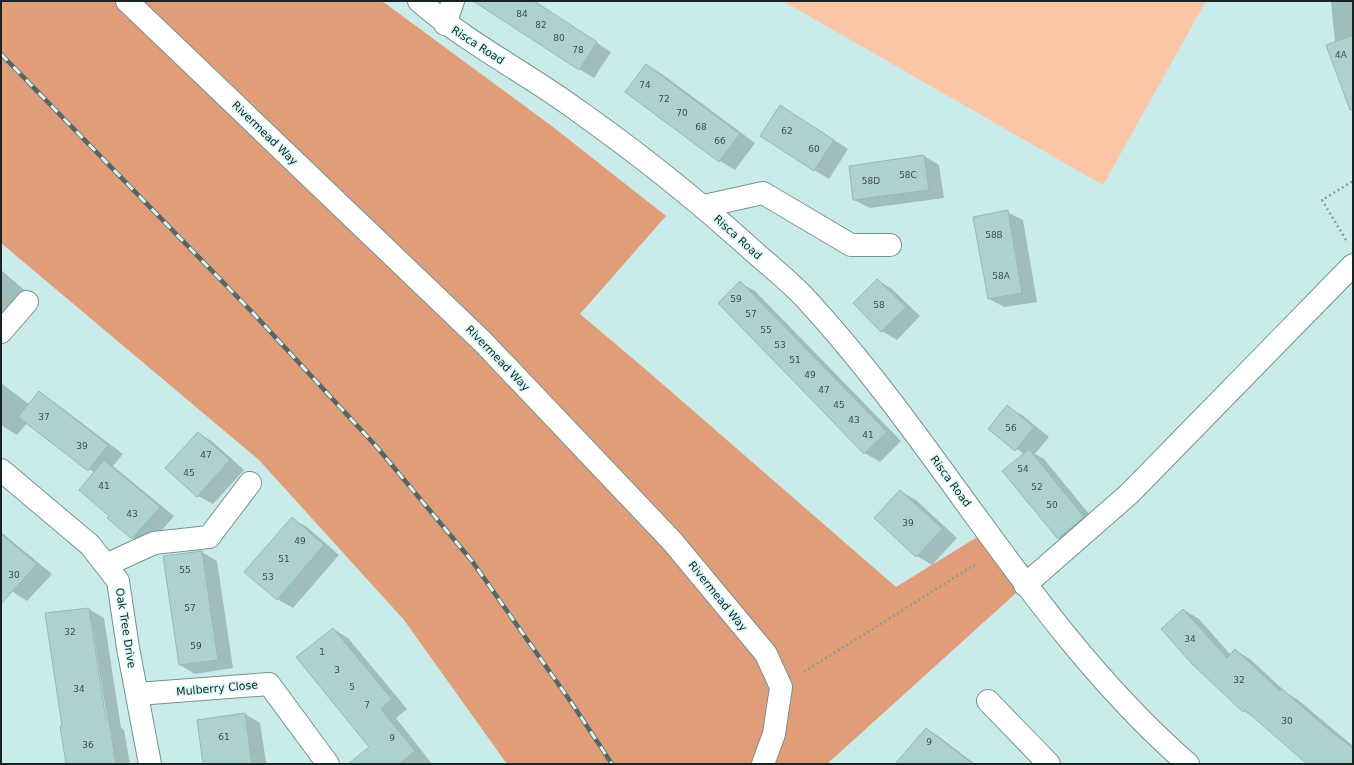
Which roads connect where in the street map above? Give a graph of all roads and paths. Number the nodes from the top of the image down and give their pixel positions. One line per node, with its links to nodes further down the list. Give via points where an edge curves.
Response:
1 (127, 1): 16 (street, Rivermead Way, via 483,342 672,541 766,654)
2 (419, 1): 4 (street, Risca Road)
3 (452, 1): 4 (street, Risca Road)
4 (445, 24): 6 (street, Risca Road, via 576,109)
5 (1353, 181): 8 (path, via 1322,200)
6 (704, 206): 7 (street, Risca Road, via 763,193 851,245); 13 (street, Risca Road, via 804,297 889,398)
7 (890, 245)
8 (1351, 255): 15 (street, via 1129,494)
9 (27, 302): 10 (street)
10 (1, 332)
11 (1, 470): 14 (street, Oak Tree Drive, via 90,545)
12 (250, 483): 14 (street, via 209,537 154,543)
13 (1000, 548): 15 (street, Risca Road); 16 (path)
14 (106, 565): 17 (street, Oak Tree Drive, via 118,581)
15 (1025, 585): 23 (street, Risca Road, via 1082,655 1153,734)
16 (781, 687): 21 (street, via 774,734)
17 (137, 694): 19 (street, Oak Tree Drive); 20 (street, Mulberry Close, via 269,684)
18 (988, 701): 22 (street)
19 (150, 764)
20 (328, 764)
21 (763, 764)
22 (1049, 764)
23 (1188, 764)

